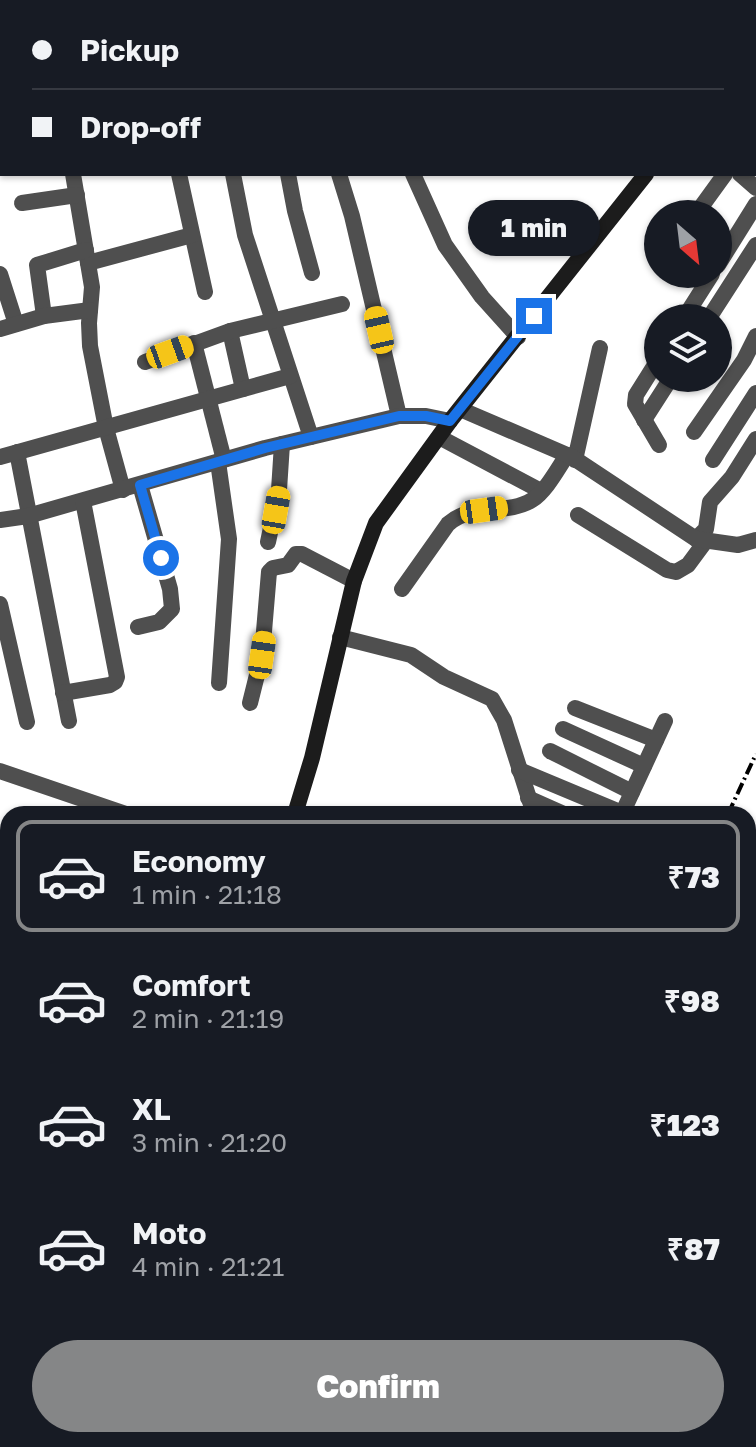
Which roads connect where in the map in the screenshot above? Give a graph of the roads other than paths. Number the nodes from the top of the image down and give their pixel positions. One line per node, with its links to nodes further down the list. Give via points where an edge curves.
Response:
1 (73, 176): 9 (street)
2 (179, 176): 13 (street)
3 (233, 176): 24 (street)
4 (288, 176): 17 (street)
5 (340, 176): 39 (street)
6 (414, 176): 28 (street, via 445,245)
7 (644, 176): 28 (main road)
8 (724, 176): 10 (street)
9 (77, 195): 11 (street); 16 (street)
10 (706, 200)
11 (22, 203)
12 (756, 204): 14 (street)
13 (192, 235): 16 (street); 19 (street)
14 (732, 243)
15 (756, 245): 21 (street)
16 (87, 256): 22 (street); 23 (street, via 37,265)
17 (312, 273)
18 (0, 274): 25 (street)
19 (205, 292)
20 (342, 304): 24 (street)
21 (718, 304)
22 (90, 310): 23 (street); 41 (street, via 90,346)
23 (44, 316): 25 (street)
24 (271, 320): 26 (street); 32 (street)
25 (8, 326)
26 (230, 331): 29 (street); 34 (street)
27 (756, 336): 42 (street)
28 (518, 337): 38 (main road)
29 (194, 343): 31 (street); 37 (street)
30 (600, 348): 50 (street)
31 (145, 362)
32 (290, 376): 34 (street); 43 (street)
33 (644, 382): 40 (street, via 635,404)
34 (243, 389): 37 (street)
35 (662, 392): 40 (street)
36 (756, 393): 51 (street)
37 (209, 399): 41 (street); 52 (street)
38 (455, 415): 39 (street); 44 (main road); 50 (street)
39 (399, 416): 43 (street)
40 (644, 420): 47 (street)
41 (106, 428): 48 (street); 54 (street)
42 (694, 432)
43 (311, 437): 46 (street)
44 (439, 437): 55 (street); 63 (main road, via 376,523)
45 (756, 439): 61 (street, via 710,502)
46 (282, 444): 52 (street); 62 (street)
47 (659, 445)
48 (17, 452): 49 (street); 58 (street)
49 (0, 457)
50 (571, 458): 55 (street); 61 (street)
51 (713, 460)
52 (221, 461): 53 (street); 68 (street, via 229,539)
53 (140, 485): 54 (street); 66 (street, via 172,609 159,622)
54 (123, 490): 56 (street)
55 (541, 491): 64 (street, via 523,504 455,517)
56 (83, 501): 58 (street); 69 (street, via 117,677 110,685)
57 (578, 515): 61 (street, via 676,572)
58 (28, 516): 59 (street); 69 (street)
59 (0, 520)
60 (756, 540): 61 (street, via 738,545)
61 (705, 541)
62 (268, 542)
63 (354, 581): 67 (main road); 70 (street, via 302,554 269,572 263,646)
64 (402, 589)
65 (0, 604): 74 (street)
66 (138, 627)
67 (340, 637): 79 (street, via 420,659 485,695 497,704); 83 (main road)
68 (219, 683)
69 (63, 693): 72 (street)
70 (250, 703)
71 (575, 708): 76 (street)
72 (69, 721)
73 (665, 721): 76 (street)
74 (27, 722)
75 (563, 729): 78 (street)
76 (656, 740): 78 (street)
77 (550, 751): 81 (street)
78 (644, 766): 81 (street)
79 (519, 770): 84 (street); 85 (street)
80 (0, 771): 82 (street)
81 (632, 792): 86 (street)
82 (103, 806)
83 (297, 806)
84 (531, 806)
85 (603, 806)
86 (626, 806)

